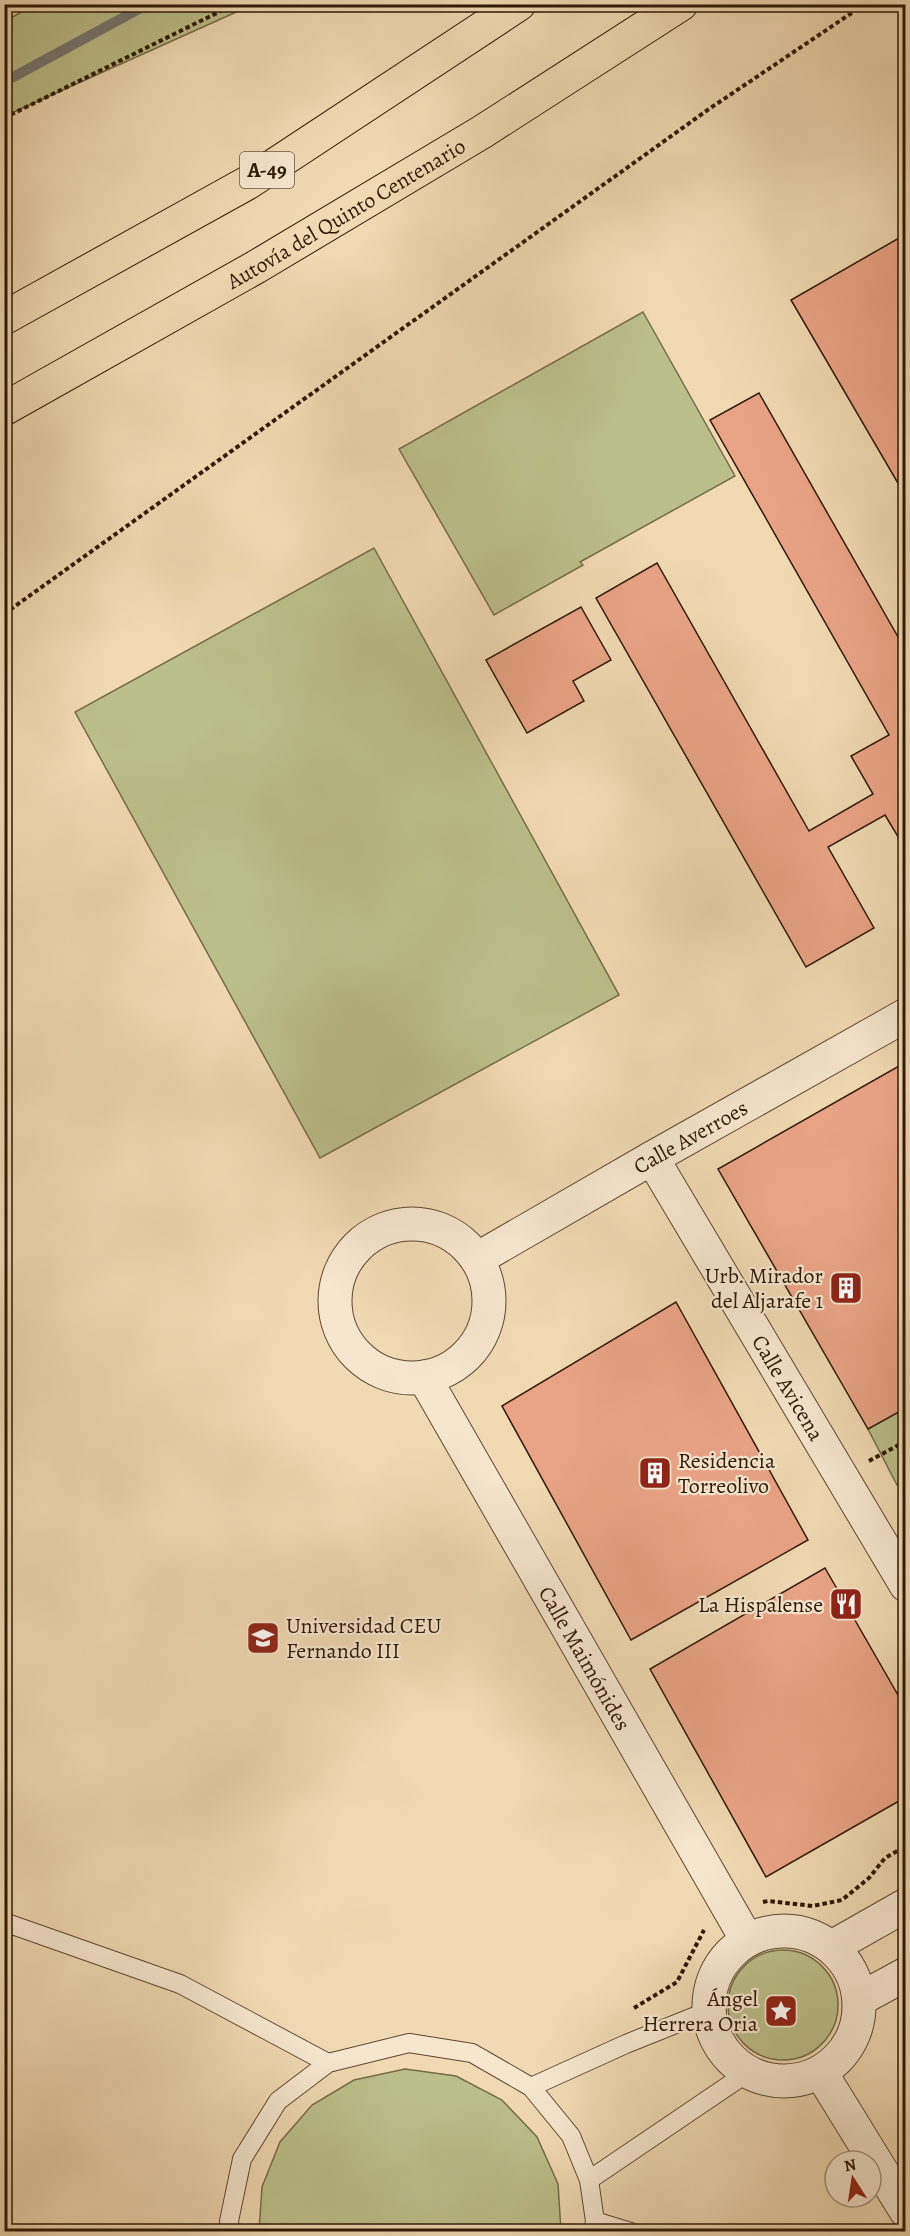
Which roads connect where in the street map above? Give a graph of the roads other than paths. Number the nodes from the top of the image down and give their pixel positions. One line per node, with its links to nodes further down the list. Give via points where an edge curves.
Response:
1 (519, 4): 3 (highway, A-49, via 249,182)
2 (681, 4): 4 (highway, Autovía del Quinto Centenario, via 482,132 256,267)
3 (4, 318)
4 (4, 409)
5 (906, 1016): 6 (street, Calle Averroes)
6 (652, 1158): 7 (street, Calle Averroes); 9 (street, Calle Avicena)
7 (477, 1259): 8 (street, via 488,1287 484,1329 470,1351 449,1368); 8 (street, via 459,1239 435,1227 408,1223 382,1229 355,1248 340,1271 334,1290 336,1317 355,1354 377,1370 403,1378)
8 (424, 1377): 12 (street, Calle Maimónides)
9 (906, 1585)
10 (906, 1905): 13 (street)
11 (4, 1922): 17 (lane, via 180,1984)
12 (747, 1940): 13 (street, via 777,1930 811,1935); 16 (street, via 730,1953 711,1983)
13 (832, 1947): 15 (street, via 850,1968)
14 (906, 1974): 15 (street)
15 (860, 1999): 19 (street, via 853,2038 838,2059)
16 (708, 2011): 18 (street, via 716,2041 732,2062); 20 (lane)
17 (328, 2063): 20 (lane, via 409,2043 472,2053); 24 (lane, via 278,2101 242,2159)
18 (747, 2073): 19 (street, via 791,2082); 21 (lane)
19 (821, 2073): 22 (street)
20 (531, 2087): 21 (lane, via 571,2136)
21 (589, 2180): 23 (lane)
22 (906, 2211)
23 (594, 2226): 25 (lane)
24 (230, 2232)
25 (631, 2232)

